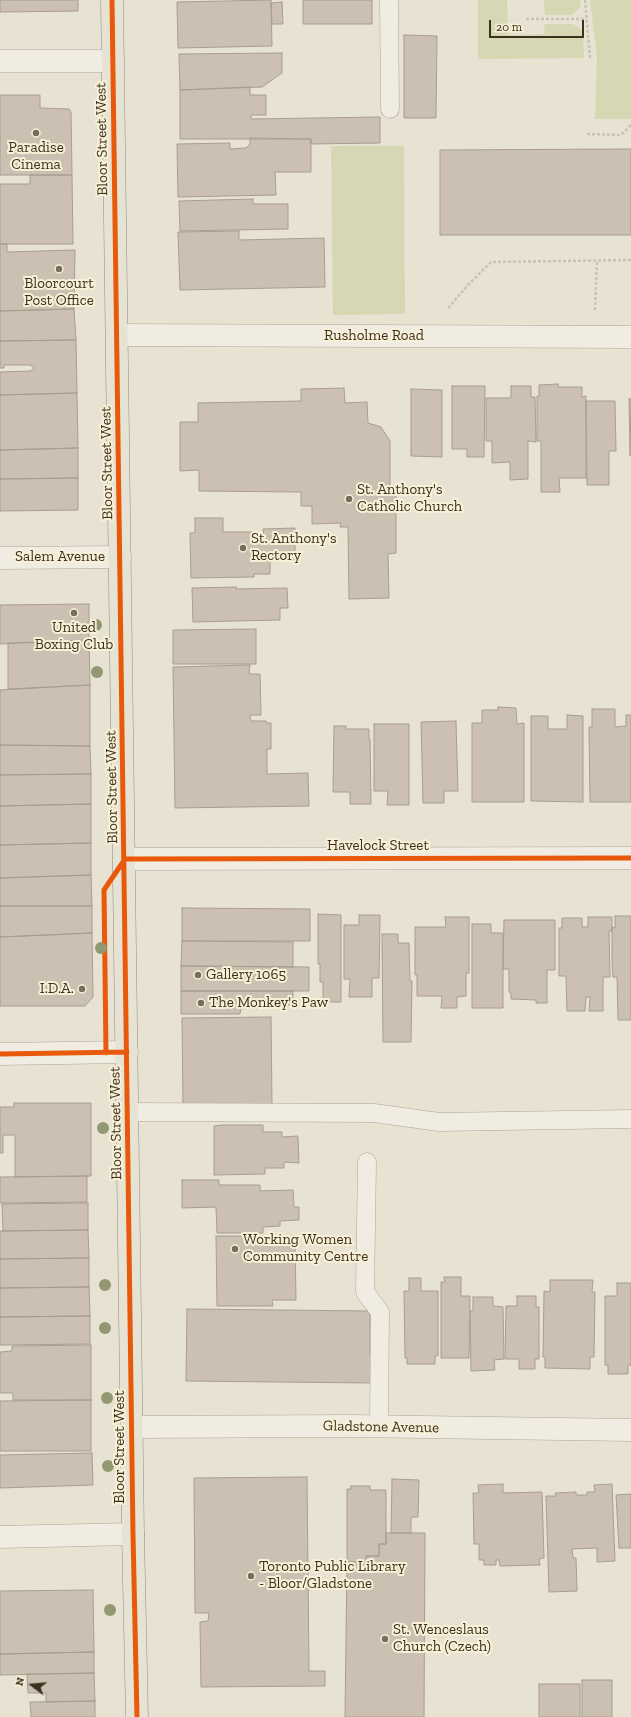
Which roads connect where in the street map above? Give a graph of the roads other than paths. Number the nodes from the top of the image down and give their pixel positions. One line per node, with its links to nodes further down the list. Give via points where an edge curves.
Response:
1 (112, 0): 3 (main road, Bloor Street West)
2 (389, 0): 5 (lane)
3 (113, 60): 4 (street); 6 (main road, Bloor Street West)
4 (0, 61)
5 (390, 109)
6 (117, 335): 7 (street, Rusholme Road); 8 (main road, Bloor Street West)
7 (631, 337)
8 (120, 557): 9 (street, Salem Avenue); 11 (main road, Bloor Street West)
9 (0, 558)
10 (631, 858): 11 (street, Havelock Street)
11 (125, 859): 12 (main road, Bloor Street West)
12 (127, 1052): 13 (street); 14 (main road, Bloor Street West)
13 (0, 1054)
14 (128, 1112): 15 (lane, via 374,1113 439,1122); 18 (main road, Bloor Street West)
15 (631, 1119)
16 (367, 1162): 17 (lane, via 365,1292 380,1312)
17 (380, 1426): 18 (street, Gladstone Avenue); 19 (street, Gladstone Avenue)
18 (132, 1427): 20 (main road, Bloor Street West)
19 (631, 1430)
20 (132, 1534): 21 (street); 22 (main road, Bloor Street West)
21 (0, 1537)
22 (137, 1717)

